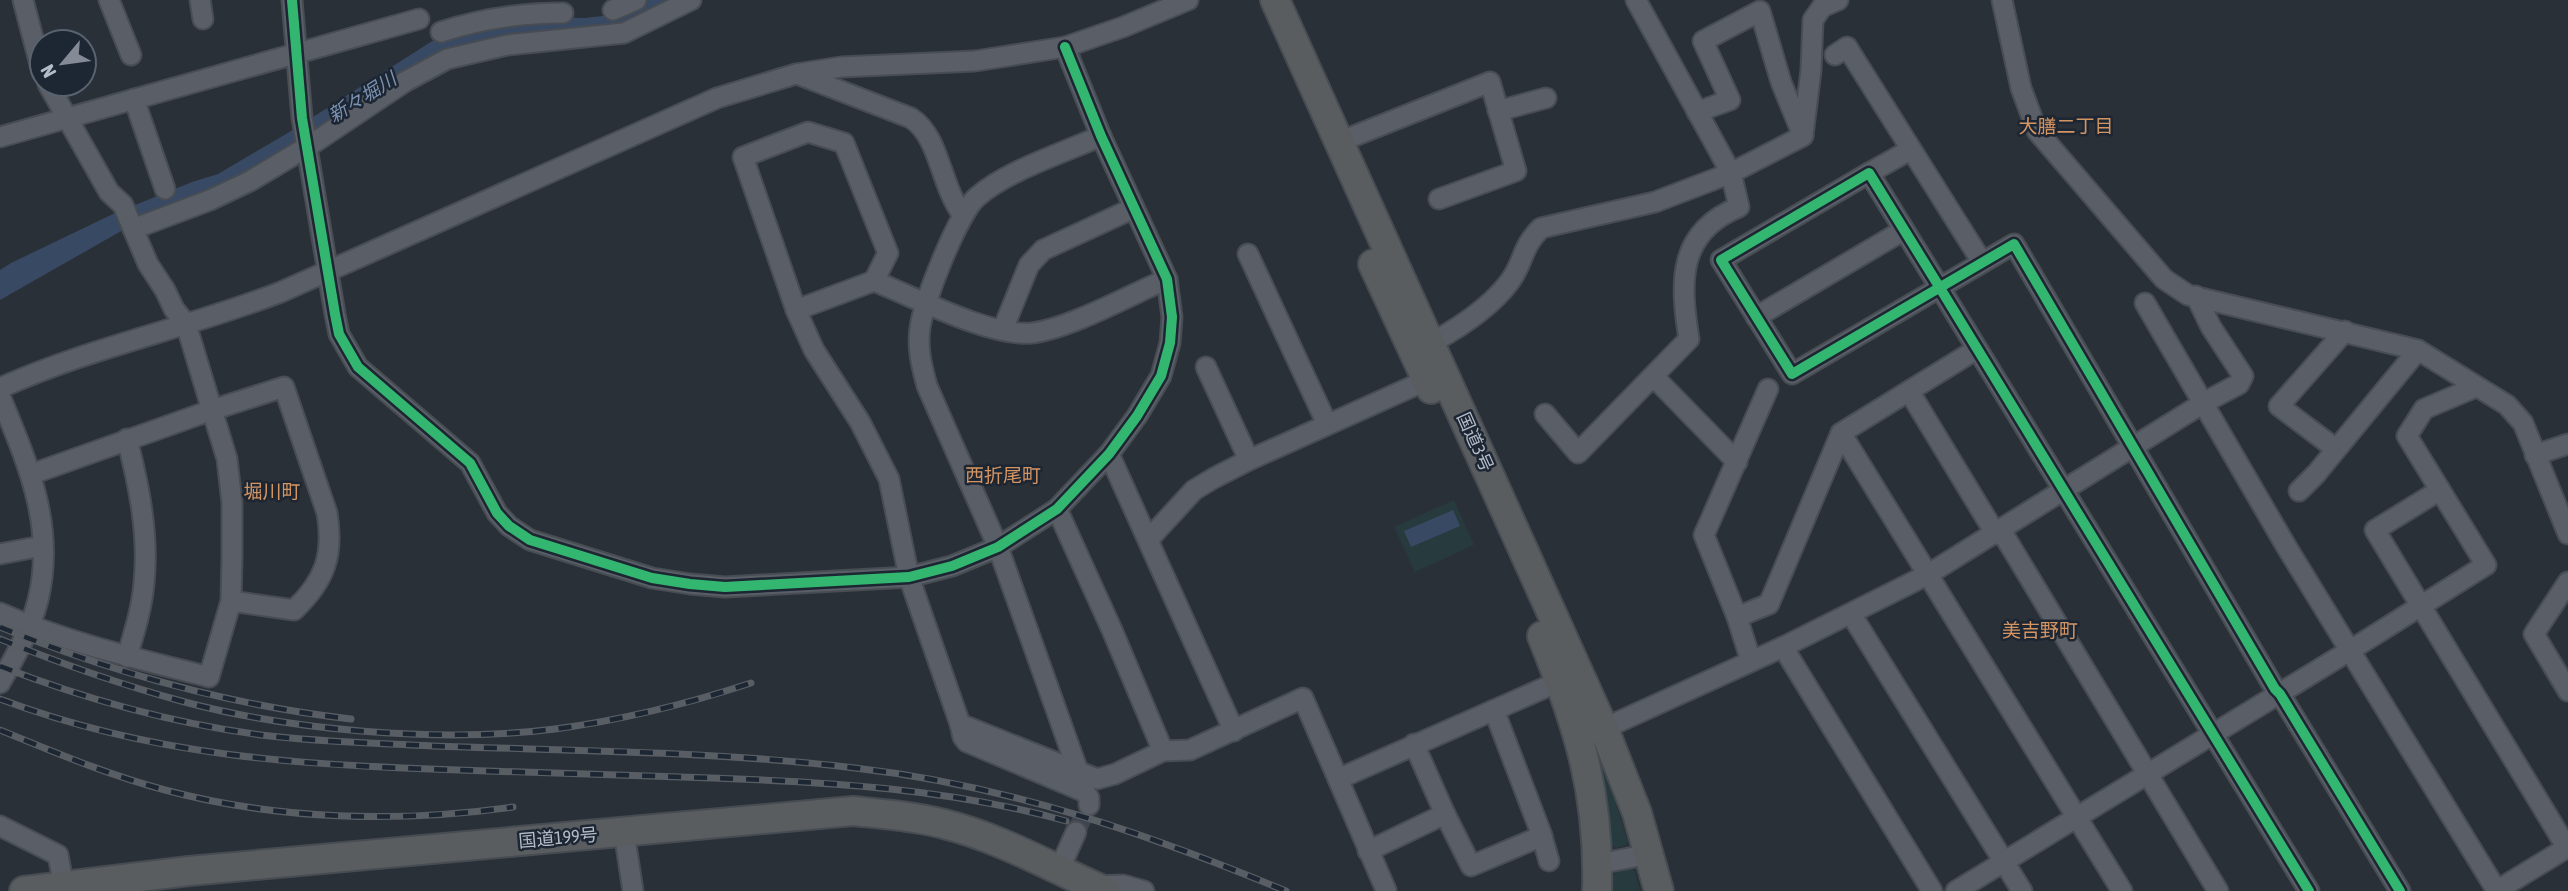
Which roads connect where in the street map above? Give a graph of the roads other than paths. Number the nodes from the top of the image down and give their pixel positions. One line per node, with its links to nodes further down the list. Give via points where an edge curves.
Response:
1 (23, 0): 15 (street)
2 (110, 0): 19 (street)
3 (292, 0): 18 (street)
4 (636, 0): 12 (street)
5 (691, 0): 32 (street, via 624,33 519,43 447,59)
6 (1188, 0): 17 (street)
7 (1254, 0): 56 (highway, 国道3号)
8 (1275, 0): 31 (highway, 国道3号)
9 (1636, 0): 26 (street)
10 (1838, 0): 29 (street, via 1822,7 1813,20)
11 (2002, 0): 48 (street, via 2021,88 2037,131 2164,279)
12 (613, 10)
13 (563, 13): 16 (street, via 532,13)
14 (419, 19): 18 (street)
15 (30, 28)
16 (441, 32)
17 (1065, 47): 21 (street, via 975,61 841,67); 28 (street)
18 (295, 53): 24 (street); 32 (street)
19 (131, 55)
20 (1835, 55): 33 (street, via 1847,47)
21 (796, 74): 39 (street, via 919,123 929,136 951,199); 44 (street, via 717,98)
22 (55, 98): 27 (street)
23 (1546, 98): 25 (street)
24 (134, 99): 27 (street); 36 (street)
25 (1498, 111): 31 (street, via 1490,82); 37 (street, via 1516,171)
26 (1697, 111): 29 (street, via 1730,100 1703,41 1760,11); 34 (street)
27 (66, 119): 30 (street); 40 (street)
28 (1101, 136): 38 (street); 39 (street, via 998,181)
29 (1803, 136): 34 (street)
30 (0, 137)
31 (1339, 142): 56 (highway, 国道3号)
32 (307, 145): 40 (street, via 226,193); 44 (street)
33 (1910, 150): 35 (street); 43 (street)
34 (1731, 173): 56 (street, via 1655,202 1541,228 1496,297); 60 (street, via 1739,207 1719,215 1696,239 1682,285 1689,339)
35 (1868, 173): 41 (street); 52 (street, via 1721,260)
36 (165, 189)
37 (1439, 199)
38 (1134, 208): 45 (street); 54 (street, via 1036,256)
39 (962, 214): 49 (street)
40 (130, 221): 53 (street, via 148,264)
41 (1904, 230): 47 (street); 52 (street)
42 (1248, 254): 70 (street)
43 (1982, 262): 47 (street); 74 (street, via 2014,244)
44 (328, 271): 53 (street, via 245,306); 92 (street, via 340,334 358,367 470,463 497,513 530,540 652,578 690,584 725,587)
45 (1167, 279): 54 (street, via 1056,328 1030,333); 76 (street, via 1172,317 1161,376)
46 (874, 281): 49 (street); 51 (street); 51 (street, via 888,253 844,143 808,132 797,135 743,157)
47 (1940, 288): 52 (street, via 1792,373); 57 (street)
48 (2196, 296): 55 (street); 67 (street, via 2243,376 2239,384)
49 (927, 303): 54 (street); 89 (street, via 920,328 923,373)
50 (2145, 303): 67 (street)
51 (796, 310): 92 (street, via 814,350 860,422 889,479)
52 (1756, 317)
53 (186, 324): 63 (street, via 93,351); 68 (street)
54 (1003, 330)
55 (2345, 331): 58 (street); 75 (street, via 2279,406)
56 (1421, 347): 61 (highway, 国道3号); 111 (highway, 国道3号)
57 (1977, 349): 65 (street); 81 (street)
58 (2418, 350): 62 (street); 75 (street)
59 (1206, 368): 78 (street)
60 (1654, 377): 69 (street, via 1578,453); 79 (street)
61 (1427, 380): 70 (street); 104 (highway, 国道3号)
62 (2476, 387): 77 (street, via 2507,405 2523,423); 82 (street, via 2424,409 2407,436)
63 (0, 388)
64 (1769, 389): 79 (street)
65 (1909, 391): 71 (street); 86 (street)
66 (0, 396): 80 (street)
67 (2205, 402): 74 (street); 101 (street)
68 (212, 410): 72 (street); 94 (street, via 232,503); 94 (street, via 284,387 330,531 320,579 313,593 294,610)
69 (1545, 414)
70 (1327, 424): 78 (street)
71 (1841, 433): 91 (street); 98 (street, via 1769,604)
72 (127, 439): 80 (street); 102 (street, via 143,509 145,542 144,583)
73 (2568, 444): 77 (street)
74 (2132, 447): 81 (street); 107 (street)
75 (2336, 449): 83 (street)
76 (1109, 454): 84 (street); 87 (street)
77 (2535, 455): 85 (street)
78 (1249, 460): 87 (street, via 1194,490)
79 (1737, 462): 98 (street, via 1704,535)
80 (32, 474): 88 (street)
81 (2063, 490): 86 (street); 112 (street)
82 (2440, 490): 95 (street, via 2375,530); 95 (street, via 2486,565)
83 (2299, 491)
84 (1057, 509): 89 (street); 114 (street)
85 (2566, 528)
86 (1995, 533): 91 (street); 116 (street, via 2005,537)
87 (1148, 540): 110 (street)
88 (42, 546): 90 (street); 99 (street, via 43,572)
89 (998, 547): 92 (street); 115 (street)
90 (0, 554)
91 (1927, 575): 97 (street); 120 (street)
92 (909, 577): 109 (street)
93 (2568, 582): 106 (street, via 2534,634)
94 (231, 601): 102 (street, via 209,677)
95 (2420, 605): 101 (street); 125 (street)
96 (0, 613): 99 (street)
97 (1851, 614): 100 (street); 129 (street)
98 (1737, 617): 103 (street)
99 (29, 626): 102 (street); 105 (street)
100 (1783, 647): 103 (street); 139 (street)
101 (2349, 651): 107 (street); 146 (street)
102 (127, 657)
103 (1751, 661): 111 (street)
104 (1560, 681): 108 (street); 111 (highway, 国道3号)
105 (0, 683)
106 (2568, 691)
107 (2280, 694): 112 (street); 145 (street)
108 (1494, 710): 113 (street); 124 (street)
109 (960, 724): 115 (street); 118 (street, via 967,742 1085,792)
110 (1234, 732): 114 (street, via 1190,750); 117 (street, via 1303,698)
111 (1592, 734): 127 (highway, 国道3号, via 1622,771); 130 (highway, 国道3号)
112 (2213, 734): 116 (street); 144 (street)
113 (1414, 744): 117 (street); 119 (street)
114 (1163, 751): 115 (street, via 1097,779)
115 (1078, 771)
116 (2147, 775): 120 (street); 143 (street)
117 (1338, 779): 126 (street)
118 (1089, 805)
119 (1445, 814): 124 (street, via 1471,866); 126 (street)
120 (2078, 817): 129 (street); 142 (street)
121 (0, 826): 133 (street, via 58,855)
122 (624, 832): 131 (highway, 国道199号); 132 (highway, 国道199号, via 853,811 881,813 976,834); 136 (street)
123 (1076, 832): 132 (street)
124 (1542, 836): 128 (street)
125 (2567, 847): 146 (street)
126 (1368, 851): 134 (street)
127 (1650, 854): 130 (street); 138 (highway, 国道3号)
128 (1549, 861)
129 (2004, 862): 140 (street); 141 (street)
130 (1598, 877)
131 (190, 881): 133 (highway, 国道199号)
132 (1087, 884): 137 (street)
133 (64, 887): 135 (highway, 国道199号)
134 (1387, 890)
135 (24, 891)
136 (633, 891)
137 (1144, 891)
138 (1659, 891)
139 (1932, 891)
140 (1956, 891)
141 (2022, 891)
142 (2122, 891)
143 (2218, 891)
144 (2309, 891)
145 (2400, 891)
146 (2497, 891)

